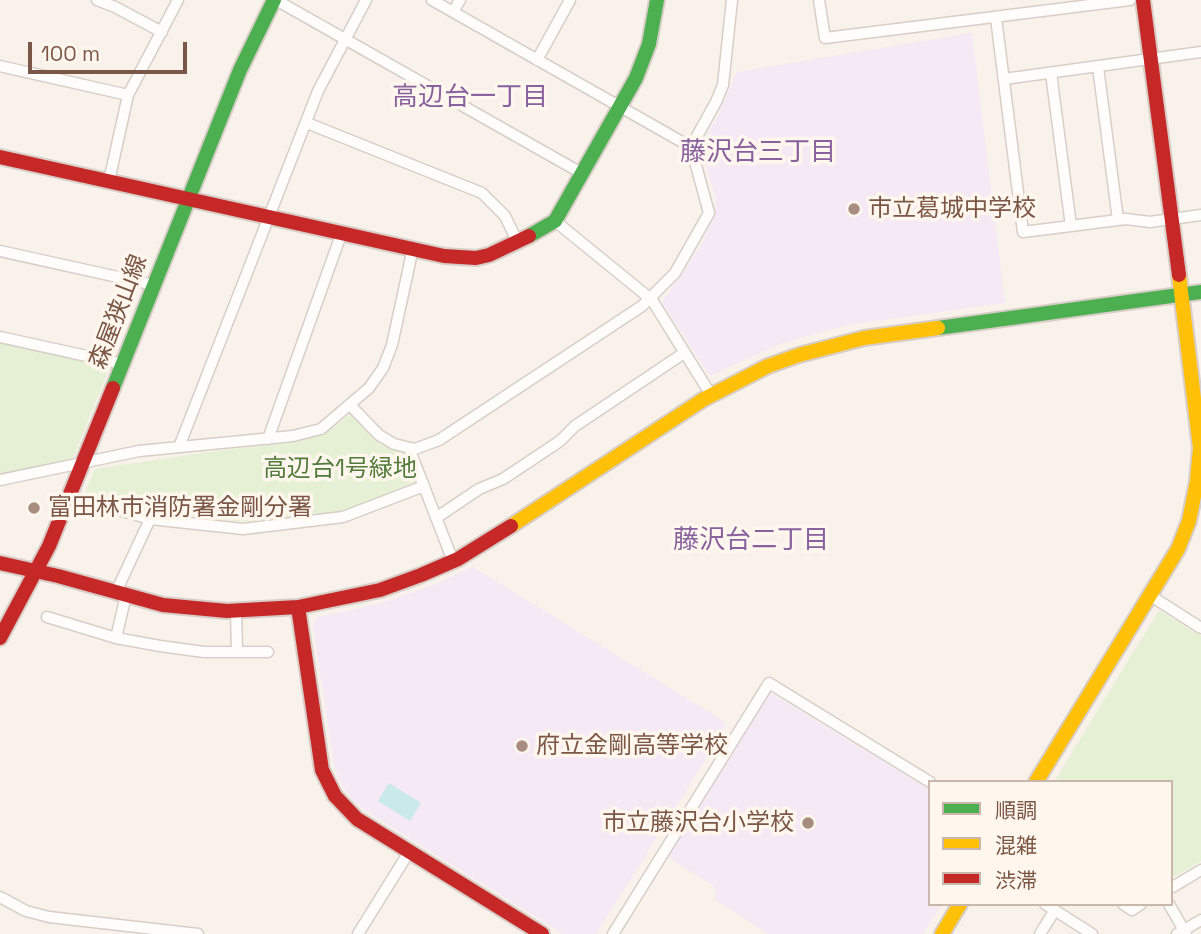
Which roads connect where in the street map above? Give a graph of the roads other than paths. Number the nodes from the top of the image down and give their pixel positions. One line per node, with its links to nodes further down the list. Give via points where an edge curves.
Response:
1 (97, 0): 16 (street)
2 (178, 0): 16 (street)
3 (275, 0): 17 (street); 32 (street, 森屋狭山線, via 240,70)
4 (366, 0): 17 (street)
5 (432, 0): 14 (street)
6 (460, 0): 14 (street)
7 (570, 0): 19 (street)
8 (657, 0): 26 (street, via 646,52)
9 (732, 0): 28 (street, via 723,85)
10 (819, 0): 15 (street, via 825,38)
11 (1130, 0): 13 (street)
12 (1143, 0): 20 (street)
13 (1066, 4): 15 (street)
14 (453, 12): 19 (street)
15 (996, 18): 24 (street)
16 (162, 32): 25 (street)
17 (345, 39): 27 (street); 30 (street)
18 (1201, 52): 20 (street)
19 (537, 60): 26 (street)
20 (1151, 60): 22 (street); 35 (street)
21 (0, 66): 25 (street)
22 (1098, 66): 23 (street); 37 (street)
23 (1051, 73): 24 (street); 38 (street)
24 (1004, 79): 38 (street, via 1023,232)
25 (128, 94): 31 (street)
26 (621, 107): 28 (street); 30 (street)
27 (307, 122): 34 (street); 40 (street, via 482,193 505,216)
28 (691, 148): 46 (street, via 709,213 674,273)
29 (0, 157): 31 (street)
30 (583, 174): 36 (street)
31 (109, 181): 32 (street)
32 (188, 199): 34 (street); 43 (street, 森屋狭山線)
33 (1201, 215): 35 (street)
34 (269, 216): 39 (street); 54 (street)
35 (1171, 219): 37 (street); 45 (street)
36 (555, 220): 40 (street); 46 (street)
37 (1118, 220): 38 (street)
38 (1071, 226)
39 (342, 232): 41 (street); 53 (street)
40 (517, 241): 41 (street, via 476,258)
41 (413, 248): 51 (street, via 388,358 377,379)
42 (0, 251): 43 (street)
43 (154, 285): 49 (street, 森屋狭山線)
44 (1201, 292): 45 (street)
45 (1181, 294): 50 (street, via 864,338 778,362); 52 (street)
46 (650, 298): 48 (street); 55 (street, via 439,440)
47 (0, 337): 49 (street)
48 (684, 353): 50 (street); 60 (street, via 503,479)
49 (123, 364): 56 (street, 森屋狭山線)
50 (711, 395): 62 (street)
51 (350, 405): 53 (street, via 321,429); 55 (street, via 386,440)
52 (1200, 435): 66 (street, via 1189,521)
53 (268, 439): 54 (street)
54 (179, 447): 56 (street)
55 (409, 448): 58 (street)
56 (84, 463): 57 (street); 59 (street, 森屋狭山線)
57 (0, 480)
58 (424, 486): 60 (street); 61 (street, via 343,517 243,529)
59 (70, 496): 61 (street); 64 (street, 森屋狭山線)
60 (436, 518): 62 (street)
61 (150, 519): 65 (street)
62 (453, 561): 67 (street, via 380,590)
63 (0, 563): 64 (street)
64 (36, 571): 65 (street); 71 (street, 森屋狭山線)
65 (121, 593): 68 (street, via 163,604); 72 (street)
66 (1151, 596): 70 (street); 75 (street)
67 (298, 607): 68 (street); 77 (street, via 320,760 328,785 357,819)
68 (236, 610): 73 (street)
69 (47, 618): 72 (street)
70 (1201, 628)
71 (0, 638)
72 (116, 638): 73 (street, via 204,652)
73 (237, 652): 74 (street)
74 (268, 652)
75 (1037, 780)
76 (928, 781): 89 (street, via 769,682)
77 (409, 852): 87 (street); 88 (street)
78 (1201, 870): 79 (street)
79 (1173, 887)
80 (0, 897): 86 (street, via 49,917)
81 (959, 906): 90 (street)
82 (1170, 906): 85 (street)
83 (1050, 907): 91 (street); 92 (street)
84 (1201, 920): 85 (street)
85 (1182, 933)
86 (198, 934)
87 (358, 934)
88 (542, 934)
89 (613, 934)
90 (942, 934)
91 (1040, 934)
92 (1092, 934)

